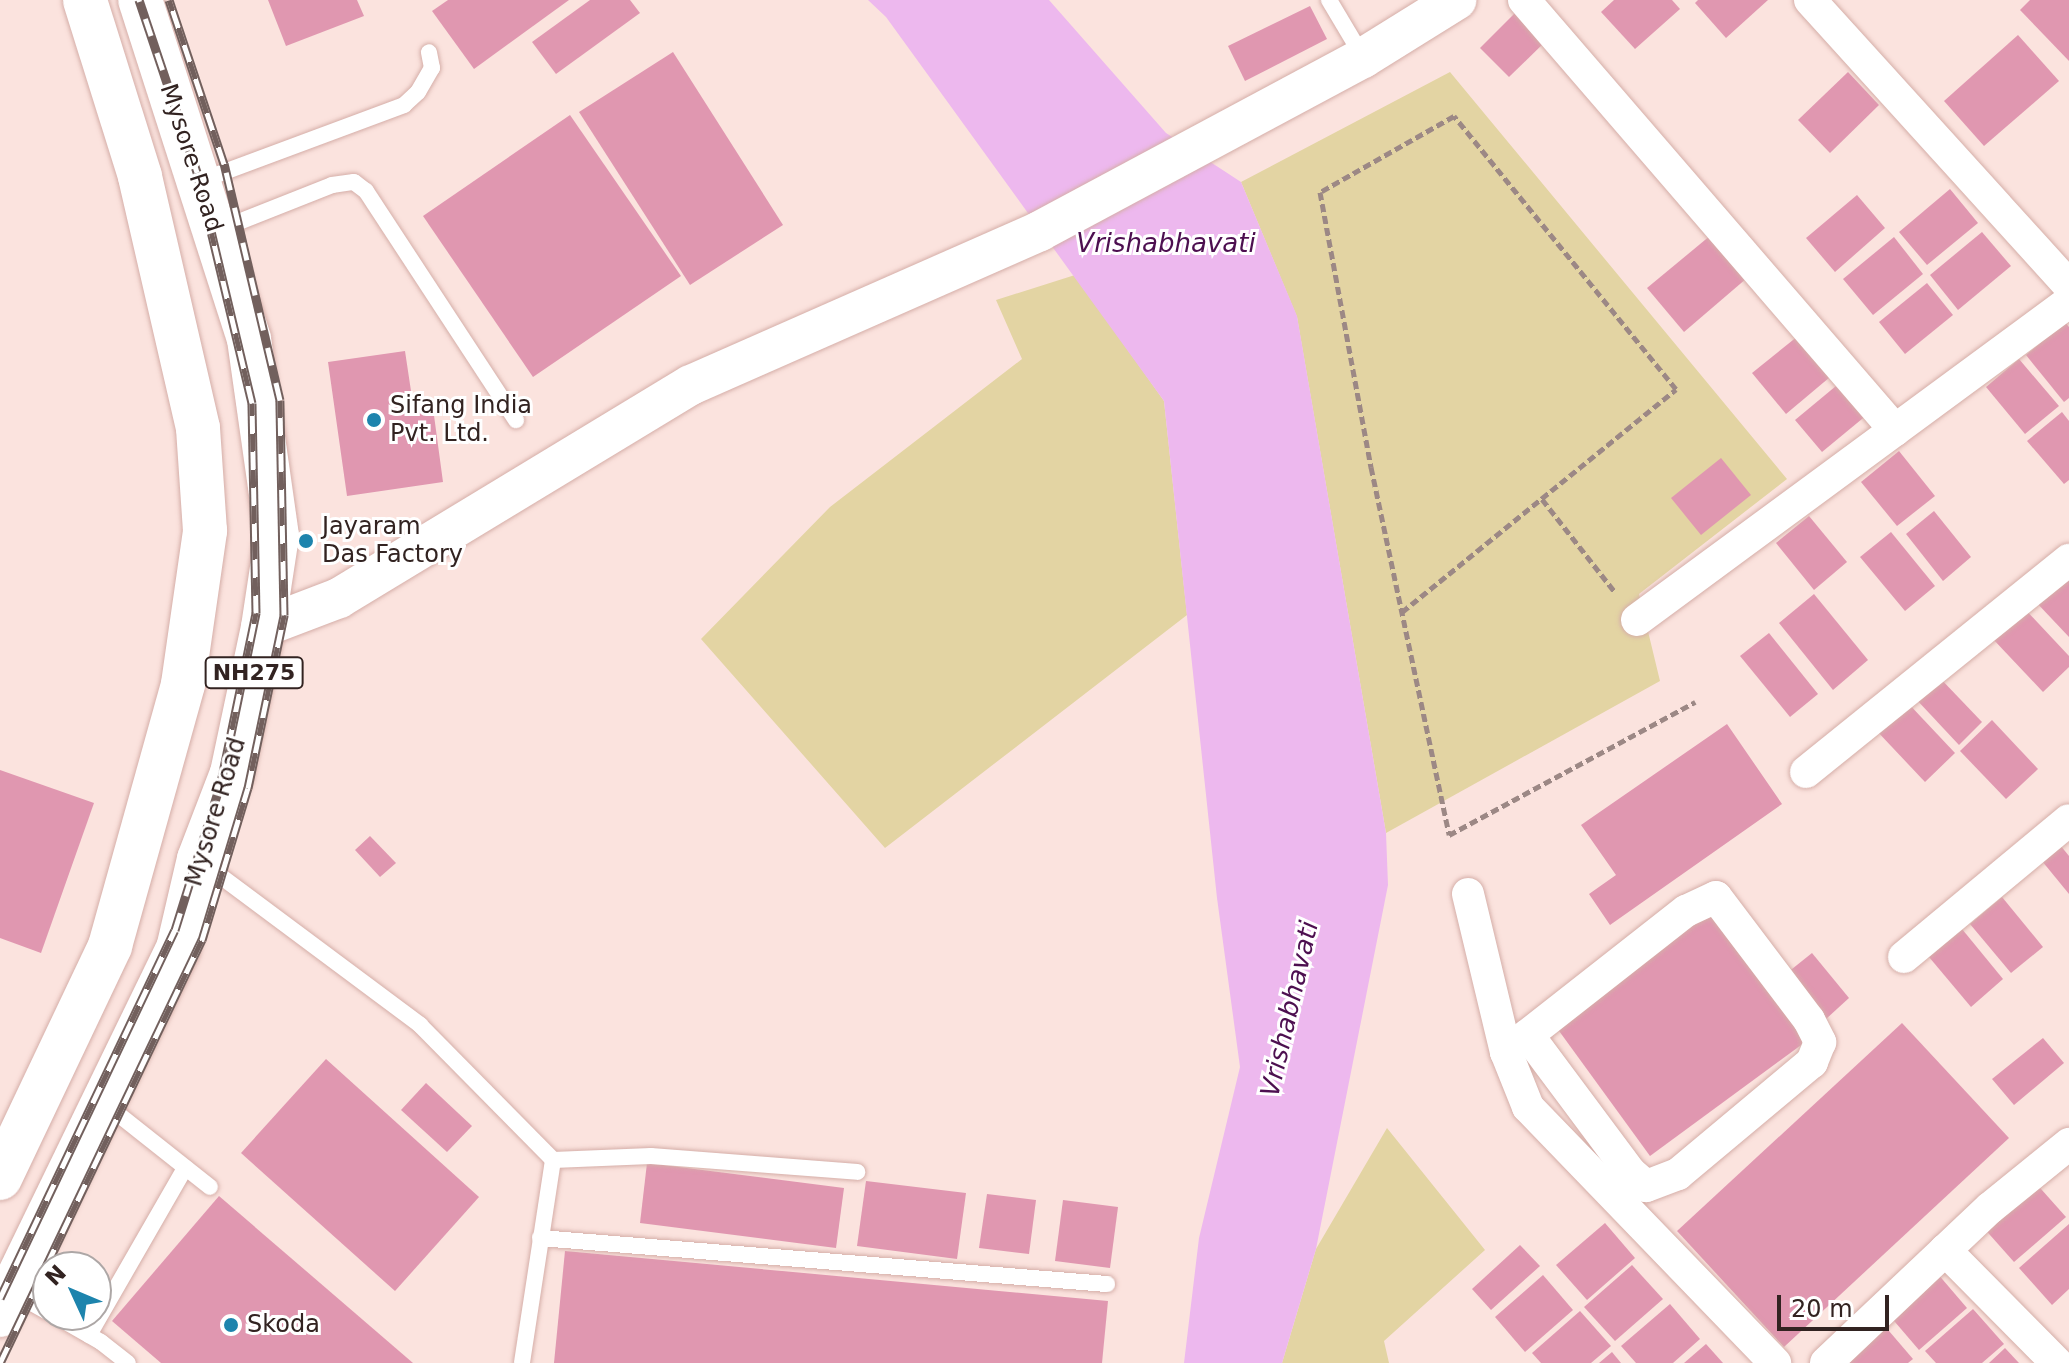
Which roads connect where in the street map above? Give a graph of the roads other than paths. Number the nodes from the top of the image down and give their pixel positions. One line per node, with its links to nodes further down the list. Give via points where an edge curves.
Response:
1 (85, 0): 29 (highway, NH275, via 140,176 198,428 205,531 183,684 110,946)
2 (140, 0): 9 (highway, Mysore Road / NH275)
3 (1329, 0): 8 (lane)
4 (1456, 0): 8 (street)
5 (1524, 0): 14 (street)
6 (1810, 0): 11 (street)
7 (429, 52): 9 (lane, via 432,68 404,105)
8 (1363, 58): 17 (street, via 1040,231 691,385 339,598)
9 (198, 182): 10 (highway, Mysore Road / NH275)
10 (214, 231): 13 (lane, via 332,185 354,182 366,191); 17 (highway, Mysore Road / NH275, via 249,339 277,536)
11 (2069, 286)
12 (2069, 302): 14 (street)
13 (516, 420)
14 (1895, 430): 16 (street)
15 (2069, 560): 18 (street)
16 (1637, 620)
17 (263, 627): 20 (highway, Mysore Road / NH275, via 232,773)
18 (1806, 772)
19 (2069, 820): 22 (street)
20 (199, 859): 24 (highway, Mysore Road / NH275, via 178,949); 26 (lane, via 420,1025)
21 (1468, 894): 23 (street)
22 (1904, 957)
23 (1517, 1043): 23 (street, via 1686,911 1716,897 1820,1042 1812,1062 1678,1174 1646,1186); 40 (street, via 1528,1107)
24 (103, 1102): 27 (lane); 34 (highway, Mysore Road / NH275)
25 (2069, 1144): 32 (street)
26 (553, 1160): 28 (lane, via 651,1156); 31 (lane)
27 (185, 1168): 30 (lane); 37 (lane)
28 (857, 1172)
29 (0, 1178)
30 (210, 1187)
31 (540, 1238): 33 (lane); 39 (lane)
32 (1945, 1250): 41 (street); 42 (street)
33 (1107, 1284)
34 (5, 1303): 35 (lane)
35 (32, 1309)
36 (82, 1331): 37 (lane)
37 (89, 1335): 38 (lane)
38 (128, 1363)
39 (522, 1363)
40 (1775, 1363)
41 (1826, 1363)
42 (2057, 1363)

